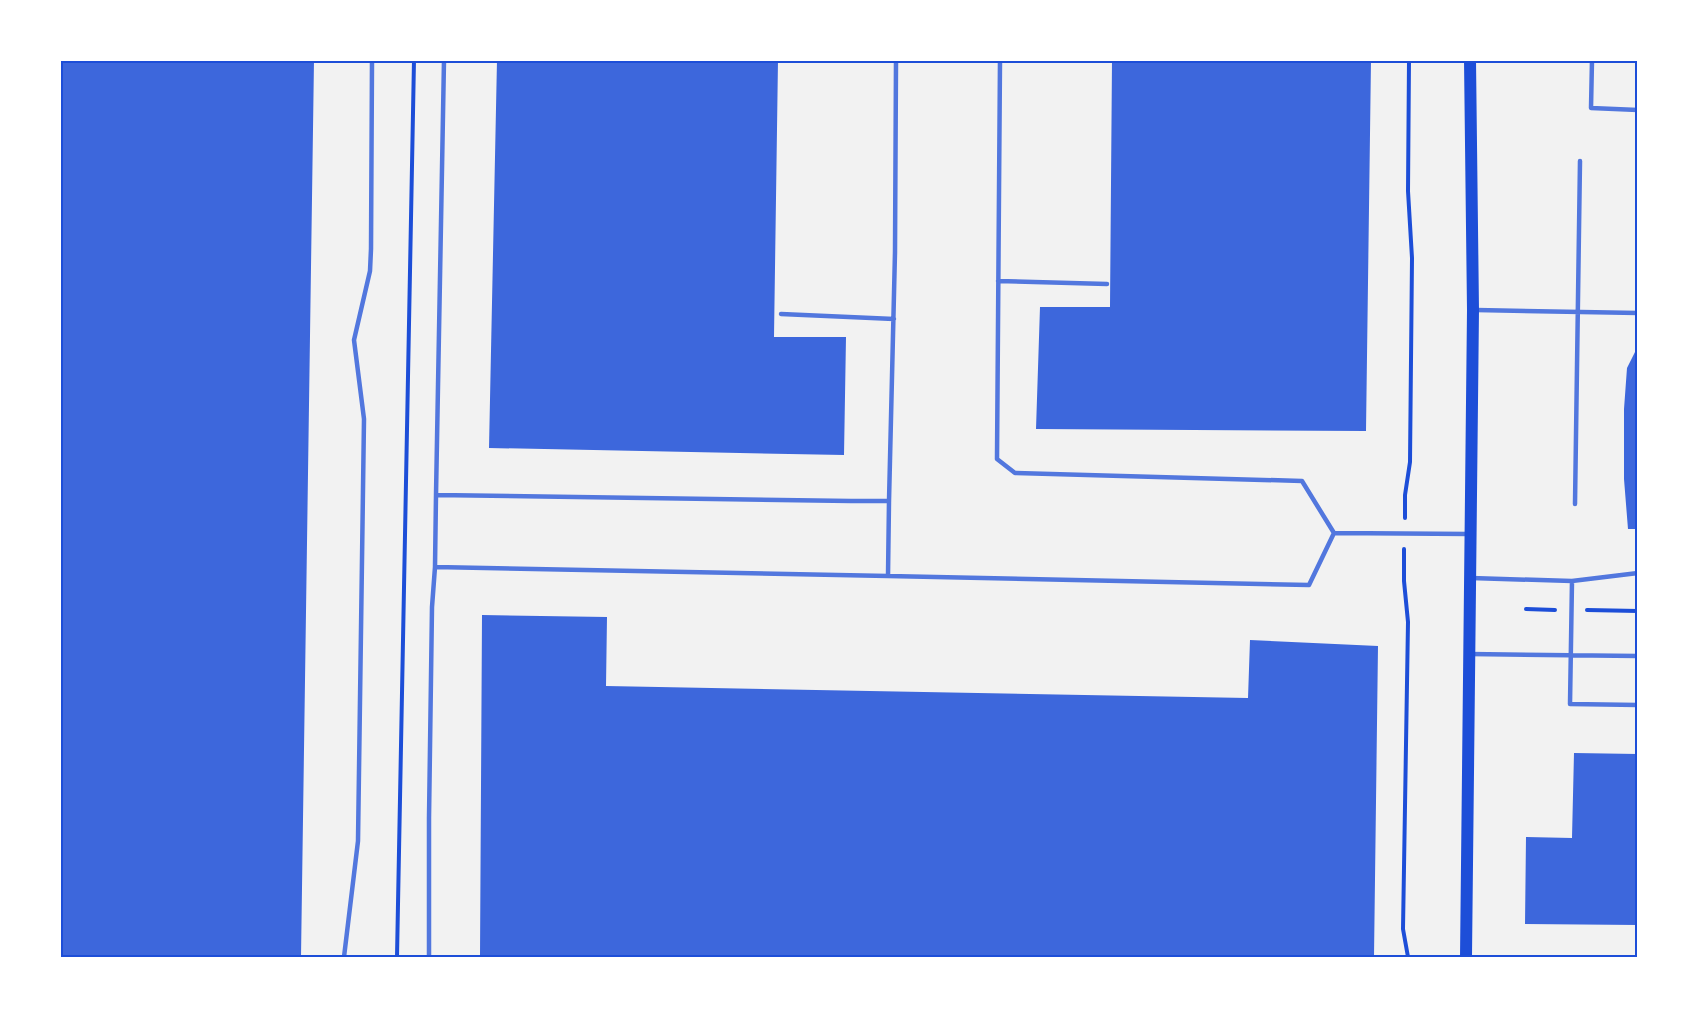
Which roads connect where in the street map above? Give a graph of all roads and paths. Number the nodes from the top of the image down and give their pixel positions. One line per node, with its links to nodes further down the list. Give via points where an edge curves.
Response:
1 (372, 60): 33 (lane, via 370,271 354,340 364,419 358,841)
2 (414, 60): 34 (path)
3 (444, 60): 18 (lane)
4 (896, 60): 17 (lane)
5 (1000, 60): 11 (lane)
6 (1409, 60): 22 (path, via 1412,282)
7 (1470, 60): 13 (main road)
8 (1592, 60): 9 (lane, via 1592,108)
9 (1638, 110)
10 (1580, 161): 14 (lane)
11 (998, 281): 12 (lane); 21 (lane, via 997,459 1015,473 1302,481)
12 (1107, 284)
13 (1473, 310): 14 (lane); 23 (main road)
14 (1578, 311): 15 (lane); 20 (lane)
15 (1638, 313)
16 (781, 314): 17 (lane)
17 (894, 319): 19 (lane)
18 (436, 495): 19 (lane); 24 (lane)
19 (889, 501): 26 (lane)
20 (1575, 504)
21 (1334, 533): 22 (lane); 26 (lane, via 1309,585)
22 (1405, 534): 23 (lane); 36 (path, via 1403,929)
23 (1471, 534): 27 (main road)
24 (435, 567): 26 (lane); 35 (lane)
25 (1638, 573): 28 (lane)
26 (888, 576)
27 (1471, 578): 28 (lane); 29 (main road)
28 (1572, 581): 30 (lane)
29 (1469, 654): 30 (lane); 37 (main road)
30 (1571, 654): 31 (lane); 32 (lane, via 1570,704)
31 (1638, 656)
32 (1638, 705)
33 (344, 957)
34 (397, 957)
35 (429, 957)
36 (1408, 957)
37 (1466, 957)

